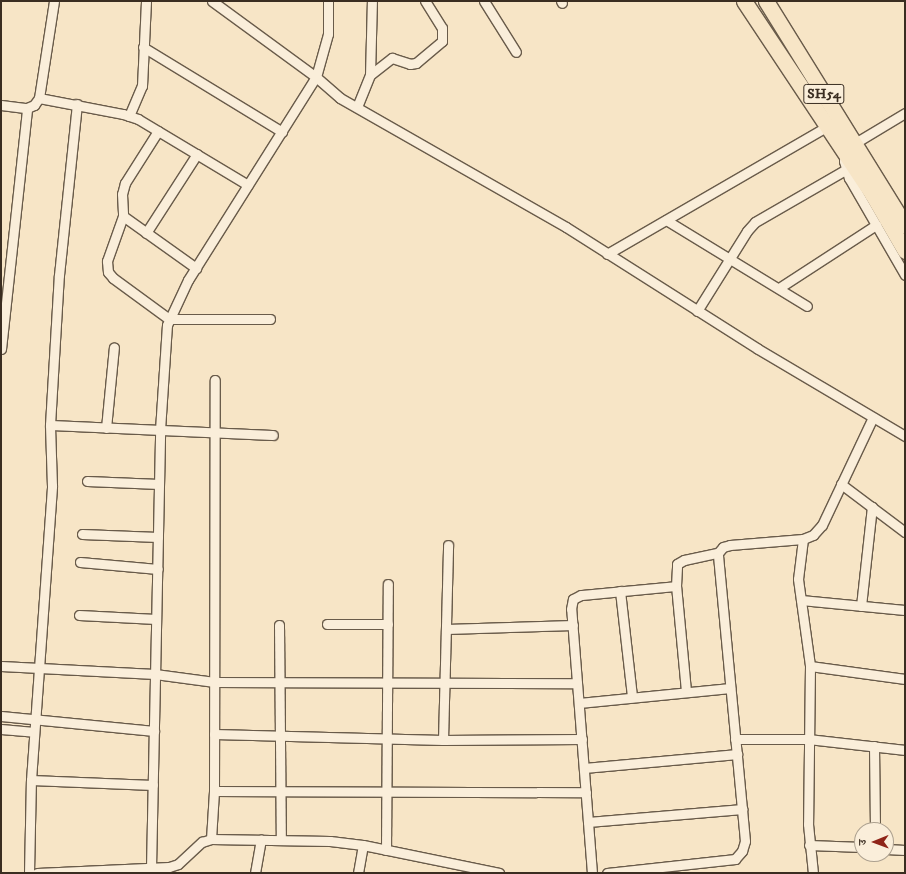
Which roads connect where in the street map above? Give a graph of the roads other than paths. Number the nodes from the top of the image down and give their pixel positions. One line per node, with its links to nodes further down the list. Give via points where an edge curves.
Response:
1 (54, 1): 16 (street)
2 (146, 1): 12 (street)
3 (212, 1): 15 (street)
4 (328, 1): 15 (street, via 328,34)
5 (372, 1): 14 (street)
6 (425, 1): 14 (street, via 442,28 442,41 416,63 410,64 392,58)
7 (484, 1): 13 (street)
8 (744, 1): 11 (main road, SH54)
9 (766, 1): 10 (main road, SH54)
10 (779, 22): 11 (main road); 23 (main road, SH54)
11 (764, 33): 23 (main road, SH54)
12 (143, 46): 22 (street, via 142,86); 25 (street)
13 (516, 52)
14 (370, 75): 19 (street)
15 (316, 77): 19 (street, via 340,98); 25 (street)
16 (39, 98): 17 (street); 20 (street, via 34,106)
17 (77, 104): 22 (street); 50 (street, via 59,275)
18 (1, 105): 20 (street)
19 (356, 107): 37 (street)
20 (27, 108): 47 (street)
21 (905, 113): 26 (street)
22 (129, 116): 24 (street)
23 (833, 122): 26 (main road, SH54); 32 (street)
24 (158, 131): 27 (street); 31 (street, via 125,183 122,194)
25 (282, 132): 29 (street)
26 (850, 148): 28 (street); 30 (main road, SH54)
27 (197, 154): 29 (street); 35 (street)
28 (845, 170): 34 (street); 38 (street, via 756,222)
29 (248, 185): 39 (street)
30 (877, 191): 33 (main road, SH54); 36 (main road, SH54)
31 (123, 216): 35 (street); 44 (street, via 107,261 108,272)
32 (666, 220): 37 (street); 38 (street)
33 (905, 225)
34 (876, 226): 40 (street); 41 (street)
35 (146, 233): 39 (street)
36 (905, 251)
37 (608, 254): 43 (street)
38 (730, 258): 41 (street); 43 (street)
39 (196, 268): 44 (street)
40 (905, 275)
41 (779, 288): 42 (street)
42 (807, 306)
43 (697, 311): 49 (street)
44 (169, 319): 45 (street); 52 (street)
45 (270, 319)
46 (114, 347): 51 (street)
47 (1, 349)
48 (215, 380): 53 (street)
49 (873, 417): 55 (street); 58 (street)
50 (50, 425): 51 (street); 83 (street, via 52,486)
51 (106, 428): 52 (street)
52 (160, 430): 53 (street); 57 (street)
53 (214, 433): 54 (street); 86 (street)
54 (273, 436)
55 (905, 436)
56 (86, 481): 57 (street)
57 (159, 484): 62 (street)
58 (842, 484): 59 (street); 63 (street, via 822,526 813,535)
59 (872, 507): 60 (street); 72 (street)
60 (905, 532)
61 (82, 534): 62 (street)
62 (158, 537): 67 (street)
63 (803, 539): 65 (street, via 730,545 723,547); 71 (street, via 798,564)
64 (448, 546): 80 (street)
65 (718, 553): 69 (street, via 684,560 677,564); 91 (street)
66 (80, 562): 67 (street)
67 (158, 569): 75 (street)
68 (388, 584): 77 (street)
69 (676, 586): 70 (street); 92 (street)
70 (620, 591): 79 (street, via 581,595 573,599); 93 (street)
71 (801, 600): 72 (street); 82 (street)
72 (861, 606): 73 (street)
73 (905, 610)
74 (79, 615): 75 (street)
75 (156, 619): 84 (street)
76 (326, 624): 77 (street)
77 (388, 624): 88 (street)
78 (279, 625): 87 (street)
79 (573, 625): 80 (street); 89 (street)
80 (446, 629): 90 (street)
81 (1, 666): 83 (street)
82 (810, 666): 85 (street); 105 (street)
83 (39, 668): 84 (street); 96 (street)
84 (155, 674): 86 (street); 98 (street)
85 (905, 679)
86 (214, 682): 87 (street); 100 (street)
87 (280, 682): 88 (street); 101 (street)
88 (387, 683): 90 (street); 102 (street)
89 (577, 683): 90 (street); 94 (street)
90 (444, 684): 106 (street)
91 (730, 688): 92 (street); 104 (street)
92 (686, 691): 93 (street)
93 (632, 697): 94 (street)
94 (579, 703): 103 (street)
95 (1, 716): 96 (street)
96 (35, 719): 98 (street); 99 (street)
97 (1, 729): 99 (street)
98 (154, 731): 112 (street)
99 (34, 732): 111 (street)
100 (214, 734): 101 (street); 113 (street)
101 (280, 736): 102 (street); 114 (street)
102 (387, 739): 106 (street); 116 (street)
103 (582, 739): 106 (street); 110 (street)
104 (735, 739): 105 (street); 109 (street)
105 (808, 739): 107 (street); 124 (street)
106 (443, 740)
107 (874, 746): 108 (street); 119 (street)
108 (905, 750)
109 (737, 754): 110 (street); 117 (street)
110 (584, 768): 115 (street)
111 (31, 780): 112 (street); 133 (street)
112 (153, 785): 129 (street)
113 (214, 791): 114 (street); 120 (street)
114 (281, 792): 116 (street); 122 (street)
115 (586, 792): 116 (street); 118 (street)
116 (387, 793): 127 (street)
117 (742, 809): 118 (street); 139 (street, via 745,841 735,859)
118 (588, 822): 138 (street)
119 (875, 822)
120 (211, 839): 121 (street); 130 (street, via 202,842 178,864)
121 (261, 840): 122 (street); 135 (street)
122 (282, 840): 123 (street)
123 (363, 845): 127 (street); 136 (street)
124 (809, 845): 125 (street); 140 (street)
125 (854, 847)
126 (894, 849): 128 (street)
127 (386, 850): 131 (street)
128 (905, 850)
129 (151, 868): 130 (street); 132 (street)
130 (164, 870)
131 (480, 871): 137 (street)
132 (68, 872): 134 (street)
133 (29, 873)
134 (37, 873)
135 (255, 873)
136 (358, 873)
137 (499, 873)
138 (592, 873)
139 (607, 873)
140 (813, 873)

